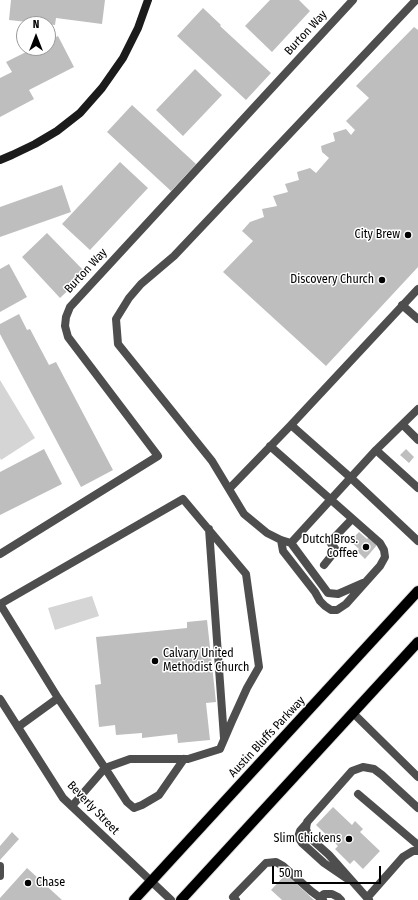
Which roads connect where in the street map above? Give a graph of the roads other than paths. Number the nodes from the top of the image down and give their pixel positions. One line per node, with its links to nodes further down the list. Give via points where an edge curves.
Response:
1 (148, 0): 4 (street, via 123,58 80,113 51,135)
2 (353, 0): 23 (street, Burton Way, via 70,307 65,326 68,337 158,456)
3 (416, 0): 16 (street, via 174,256 141,284 116,320 118,344 212,461)
4 (0, 160)
5 (418, 288): 6 (street)
6 (402, 305): 7 (street); 10 (street)
7 (418, 320)
8 (418, 409): 9 (street)
9 (403, 424): 11 (street); 13 (street)
10 (291, 425): 12 (street); 14 (street)
11 (418, 440)
12 (270, 446): 16 (street); 17 (street)
13 (376, 450): 14 (street); 15 (street)
14 (351, 478): 17 (street); 21 (street)
15 (418, 488)
16 (229, 489): 20 (street, via 244,514 267,533)
17 (330, 499): 18 (street); 22 (street)
18 (352, 519): 24 (street, via 330,542 336,550); 25 (street, via 380,543 384,550 385,557 380,566)
19 (209, 529): 27 (street, via 183,499); 33 (street); 33 (street, via 246,574 260,667 247,688)
20 (281, 540): 22 (street); 25 (street, via 283,551 320,601 331,610 337,610 346,604)
21 (418, 540)
22 (291, 543): 25 (street, via 328,593 338,594)
23 (0, 554)
24 (324, 565)
25 (363, 583)
26 (418, 591): 44 (main road, Austin Bluffs Parkway)
27 (0, 604): 29 (street)
28 (418, 642): 31 (main road)
29 (58, 698): 32 (street); 35 (street)
30 (0, 699): 32 (street, Beverly Street)
31 (353, 713): 36 (street); 50 (main road)
32 (18, 727): 38 (street, Beverly Street, via 63,798)
33 (225, 739): 34 (street, via 220,749)
34 (184, 759): 35 (street, via 130,759); 35 (street, via 158,795 134,808 127,802)
35 (105, 768): 38 (street)
36 (418, 777)
37 (358, 794): 40 (street)
38 (72, 806): 44 (street, Beverly Street)
39 (418, 808): 47 (street, via 374,769 363,767 352,772 307,822 309,837 329,854)
40 (418, 845)
41 (418, 851): 47 (street, via 403,857)
42 (0, 866): 43 (street)
43 (0, 876)
44 (151, 882): 48 (main road, Austin Bluffs Parkway); 49 (street, Beverly Street)
45 (234, 898): 46 (street, via 266,862 276,862)
46 (322, 899): 51 (street, via 324,894 332,894)
47 (368, 899)
48 (134, 900)
49 (171, 900)
50 (181, 900)
51 (341, 900)

